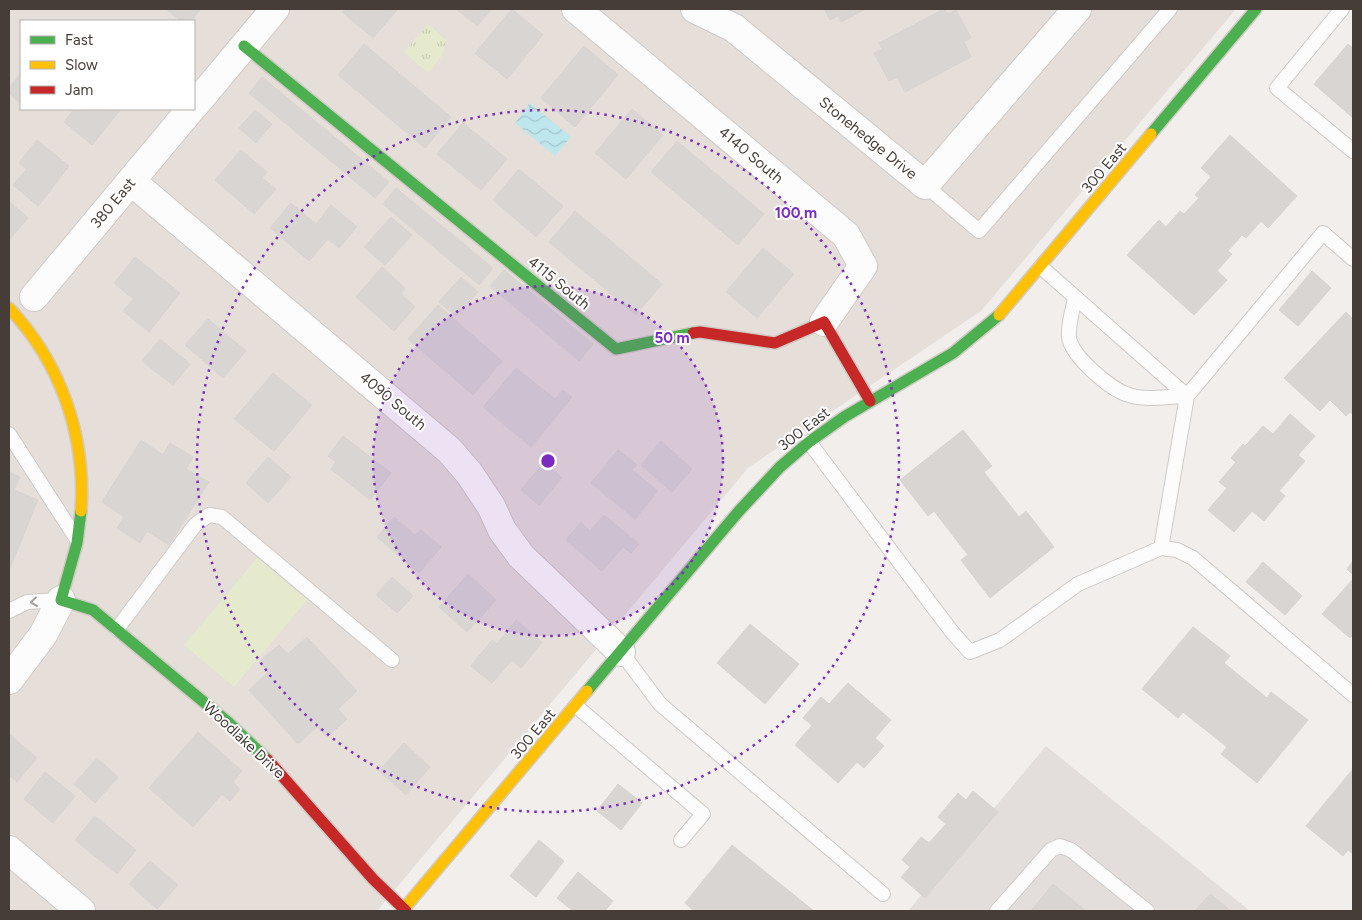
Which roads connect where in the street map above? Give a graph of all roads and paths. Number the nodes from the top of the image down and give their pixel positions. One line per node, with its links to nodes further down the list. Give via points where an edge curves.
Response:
1 (275, 9): 8 (street, 380 East)
2 (576, 9): 19 (street, 4140 South, via 846,235 864,266)
3 (695, 9): 13 (street, Stonehedge Drive, via 734,28)
4 (1077, 9): 13 (street, Stonehedge Drive)
5 (1170, 9): 13 (lane, via 979,231)
6 (1256, 9): 15 (street, 300 East)
7 (1342, 9): 11 (lane, via 1278,88)
8 (244, 46): 9 (street, 380 East); 19 (street, 4115 South, via 616,350 700,332 775,343)
9 (195, 105)
10 (190, 110): 12 (street, 380 East)
11 (1353, 151)
12 (131, 181): 16 (street, 380 East); 29 (street, 4090 South, via 449,450 469,473 521,556)
13 (925, 185)
14 (1353, 259): 20 (lane, via 1322,233)
15 (1041, 267): 17 (lane); 21 (street, 300 East, via 983,330 953,353)
16 (34, 297)
17 (1075, 299): 20 (lane); 20 (lane, via 1069,339 1086,364 1128,395 1144,398)
18 (9, 308): 24 (street, via 45,352 71,409 83,463 83,503)
19 (824, 322): 21 (street)
20 (1187, 396): 25 (lane)
21 (870, 401): 23 (street, 300 East)
22 (9, 434): 24 (lane)
23 (809, 442): 25 (lane, via 970,652 1000,640 1078,584); 29 (street, 300 East, via 780,467 739,511)
24 (77, 540): 26 (street)
25 (1161, 548): 32 (lane, via 1177,550 1193,558)
26 (61, 600): 27 (lane, one-way to 27, via 28,602); 28 (street, Woodlake Drive, via 93,610); 31 (street, via 43,635)
27 (9, 611)
28 (117, 629): 30 (lane, via 195,525 209,515 222,517); 38 (street, Woodlake Drive, via 229,723 273,765)
29 (621, 652): 33 (street, 300 East); 36 (lane, via 660,704)
30 (392, 660)
31 (9, 680)
32 (1353, 694)
33 (576, 706): 34 (lane, via 704,814); 38 (street, 300 East)
34 (681, 840)
35 (9, 850): 37 (street)
36 (883, 894)
37 (81, 911)
38 (404, 911)
39 (997, 911): 40 (lane, via 1051,850 1060,846 1071,850)
40 (1147, 911)

